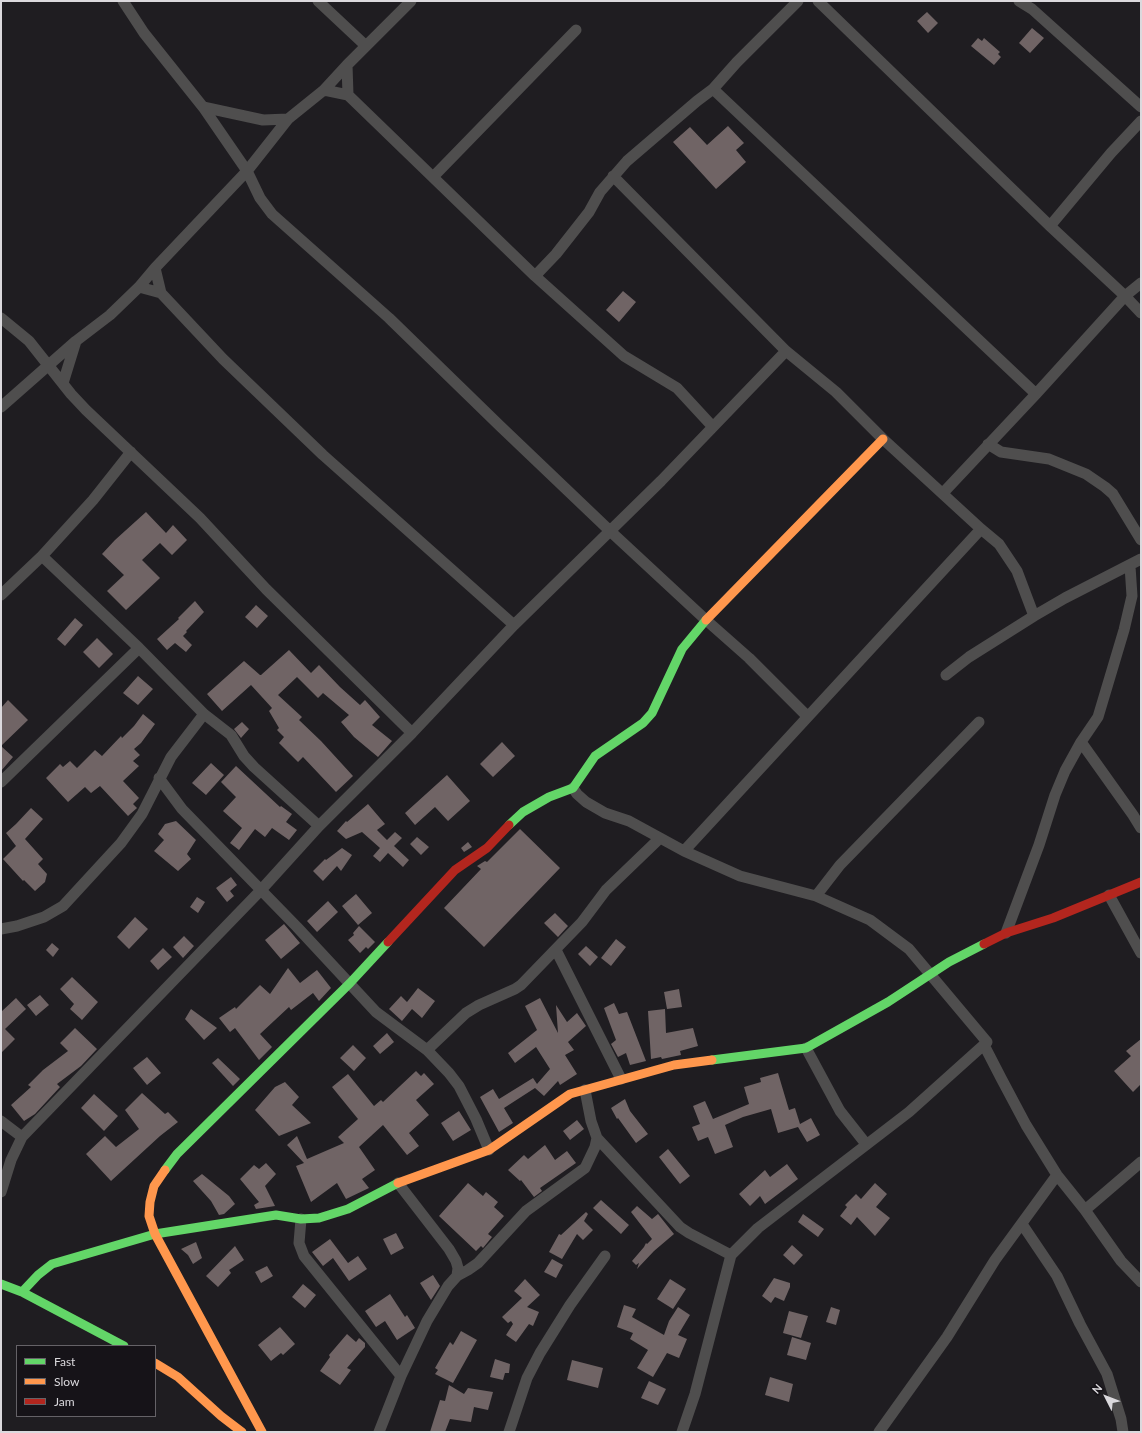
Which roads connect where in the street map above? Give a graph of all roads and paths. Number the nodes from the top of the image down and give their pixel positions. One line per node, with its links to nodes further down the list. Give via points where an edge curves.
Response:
1 (123, 1): 13 (street, via 144,33)
2 (318, 1): 8 (street)
3 (410, 1): 8 (street)
4 (798, 1): 10 (street)
5 (818, 1): 20 (street)
6 (1019, 1): 14 (street, via 1032,9)
7 (576, 30): 19 (street)
8 (366, 46): 9 (street)
9 (347, 65): 11 (street); 12 (street)
10 (713, 89): 18 (street, via 627,161); 33 (street)
11 (324, 90): 12 (street); 15 (street)
12 (348, 95): 19 (street)
13 (203, 107): 15 (street, via 263,120); 17 (street)
14 (1141, 107)
15 (288, 119): 17 (street)
16 (1141, 121): 20 (street)
17 (247, 171): 21 (street); 41 (street, via 260,198 272,214 389,318)
18 (613, 176): 22 (street, via 556,254); 30 (street)
19 (433, 177): 22 (street)
20 (1050, 226): 26 (street)
21 (155, 268): 24 (street); 25 (street)
22 (535, 276): 35 (street, via 624,356 677,388)
23 (1141, 283): 26 (street)
24 (139, 287): 25 (street); 29 (street, via 110,316)
25 (161, 293): 51 (street, via 223,359 323,455)
26 (1125, 296): 27 (street); 33 (street)
27 (1141, 313)
28 (1, 318): 31 (street, via 29,341)
29 (76, 341): 31 (street); 32 (street)
30 (786, 351): 35 (street); 36 (street, via 836,392)
31 (48, 364): 32 (street); 34 (street)
32 (63, 383): 38 (street, via 86,410)
33 (1036, 394): 37 (street)
34 (1, 407)
35 (713, 427): 41 (street)
36 (883, 439): 39 (street); 50 (street)
37 (988, 444): 39 (street); 42 (street, via 1001,452 1049,458 1086,474 1113,494)
38 (131, 452): 43 (street, via 93,500); 57 (street, via 200,518 266,589)
39 (943, 493): 40 (street)
40 (981, 529): 49 (street, via 1000,544 1017,571); 55 (street)
41 (609, 530): 50 (street); 51 (street)
42 (1141, 540)
43 (42, 556): 46 (street); 52 (street)
44 (1141, 559): 45 (street)
45 (1130, 566): 47 (street); 49 (street)
46 (1, 595)
47 (1132, 596): 48 (street); 58 (street, via 1098,717)
48 (1141, 604)
49 (1034, 616): 53 (street, via 969,657)
50 (706, 620): 55 (street, via 749,658); 61 (street, via 682,649 652,713 643,723 595,756)
51 (514, 625): 57 (street)
52 (139, 648): 54 (street); 60 (street)
53 (946, 675)
54 (204, 714): 59 (street, via 171,757); 63 (street, via 231,735 254,767)
55 (807, 716): 66 (street)
56 (979, 722): 70 (street, via 840,865)
57 (412, 733): 63 (street)
58 (1081, 742): 62 (street); 72 (street, via 1055,795)
59 (159, 778): 68 (street, via 182,809); 71 (street, via 142,814 121,843 63,906 44,917 17,926)
60 (1, 782)
61 (574, 788): 65 (street, via 586,802); 76 (street, via 549,797 523,812 486,848 455,870)
62 (1137, 813): 64 (street)
63 (320, 826): 68 (street)
64 (1141, 828)
65 (660, 838): 66 (street); 73 (street, via 606,890 582,922)
66 (684, 851): 70 (street, via 740,876)
67 (1141, 882): 69 (street)
68 (261, 890): 76 (street); 83 (street)
69 (1109, 895): 72 (street); 74 (street)
70 (816, 896): 75 (street, via 870,920 909,949)
71 (1, 928)
72 (1006, 934): 75 (street)
73 (556, 950): 79 (street, via 521,985 466,1013); 80 (street)
74 (1141, 953)
75 (930, 974): 77 (street); 78 (street, via 888,1002)
76 (350, 983): 79 (street, via 376,1012); 94 (street, via 177,1154 154,1186 149,1216)
77 (987, 1042): 85 (street, via 909,1112); 88 (street, via 984,1045 994,1065)
78 (806, 1048): 80 (street, via 674,1065); 85 (street, via 840,1111)
79 (427, 1050): 86 (street, via 459,1086)
80 (621, 1079): 81 (street)
81 (585, 1090): 84 (street); 86 (street, via 570,1094 554,1104)
82 (1, 1121): 83 (street)
83 (22, 1137): 90 (street, via 11,1160)
84 (597, 1138): 95 (street, via 680,1226); 97 (street, via 585,1168 526,1211 478,1263)
85 (866, 1144): 95 (street, via 758,1228)
86 (489, 1150): 89 (street)
87 (1141, 1162): 91 (street)
88 (1056, 1175): 91 (street); 93 (street)
89 (398, 1183): 92 (street, via 348,1209 319,1218); 97 (street, via 449,1249 456,1261)
90 (1, 1192)
91 (1085, 1210): 98 (street, via 1121,1261)
92 (301, 1219): 94 (street, via 276,1215); 103 (street, via 299,1243 304,1256)
93 (1022, 1224): 109 (street, via 995,1260 947,1337); 110 (street, via 1057,1276 1107,1374)
94 (155, 1234): 100 (street, via 52,1264); 105 (street)
95 (731, 1255): 108 (street, via 695,1394)
96 (605, 1256): 107 (street, via 540,1353 527,1378)
97 (457, 1276): 103 (street, via 448,1286 427,1322)
98 (1141, 1282)
99 (1, 1284): 100 (street)
100 (22, 1292): 101 (street)
101 (122, 1345)
102 (156, 1364): 104 (street, via 178,1377)
103 (401, 1376): 106 (street)
104 (242, 1432)
105 (262, 1432)
106 (379, 1432)
107 (509, 1432)
108 (682, 1432)
109 (879, 1432)
110 (1123, 1432)

